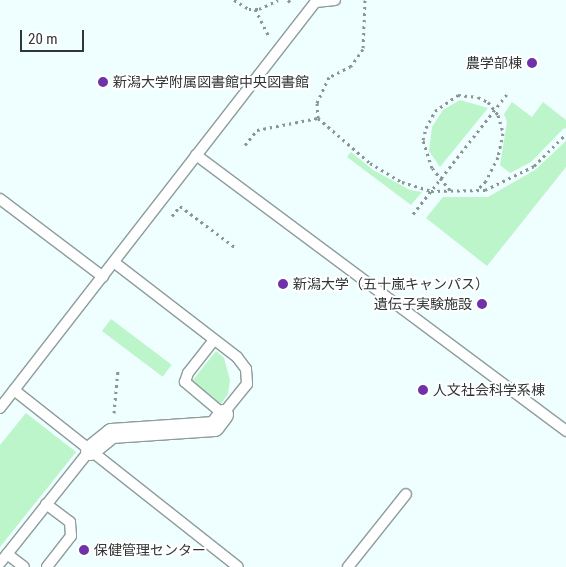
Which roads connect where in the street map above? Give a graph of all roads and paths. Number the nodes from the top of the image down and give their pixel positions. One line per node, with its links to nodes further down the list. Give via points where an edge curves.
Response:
1 (234, 0): 8 (path)
2 (278, 0): 8 (path)
3 (288, 0): 7 (path)
4 (335, 0): 6 (lane)
5 (365, 0): 12 (path, via 363,48 351,66 329,77 317,103)
6 (316, 1): 15 (lane)
7 (292, 4)
8 (255, 9): 9 (path)
9 (268, 35)
10 (506, 94): 11 (path)
11 (495, 110): 16 (path); 16 (path, via 478,97 458,96 435,112 426,128 424,140 425,153); 17 (path, via 503,133 498,157 486,181)
12 (318, 118): 14 (path, via 258,130); 18 (path, via 370,163 402,182)
13 (564, 136): 17 (path, via 534,166 485,190)
14 (245, 145)
15 (196, 156): 24 (lane); 31 (lane)
16 (440, 180): 18 (path); 19 (path)
17 (477, 190): 19 (path)
18 (431, 191): 19 (path); 21 (path)
19 (451, 191)
20 (0, 199): 25 (lane)
21 (413, 214)
22 (172, 216): 23 (path, via 180,206)
23 (236, 248)
24 (115, 262): 25 (lane); 26 (lane)
25 (103, 277): 28 (lane)
26 (214, 340): 30 (lane, via 246,369 247,384); 30 (lane, via 188,373 185,382)
27 (118, 370): 32 (path)
28 (14, 390): 29 (lane); 33 (lane)
29 (0, 408)
30 (223, 414): 32 (street, via 214,426)
31 (566, 431)
32 (111, 433): 33 (street)
33 (90, 450): 35 (lane); 40 (lane)
34 (406, 494): 41 (lane)
35 (46, 504): 36 (lane); 39 (lane, via 70,522 71,536)
36 (7, 554): 37 (lane); 38 (lane)
37 (0, 563)
38 (24, 567)
39 (47, 567)
40 (238, 567)
41 (348, 567)

